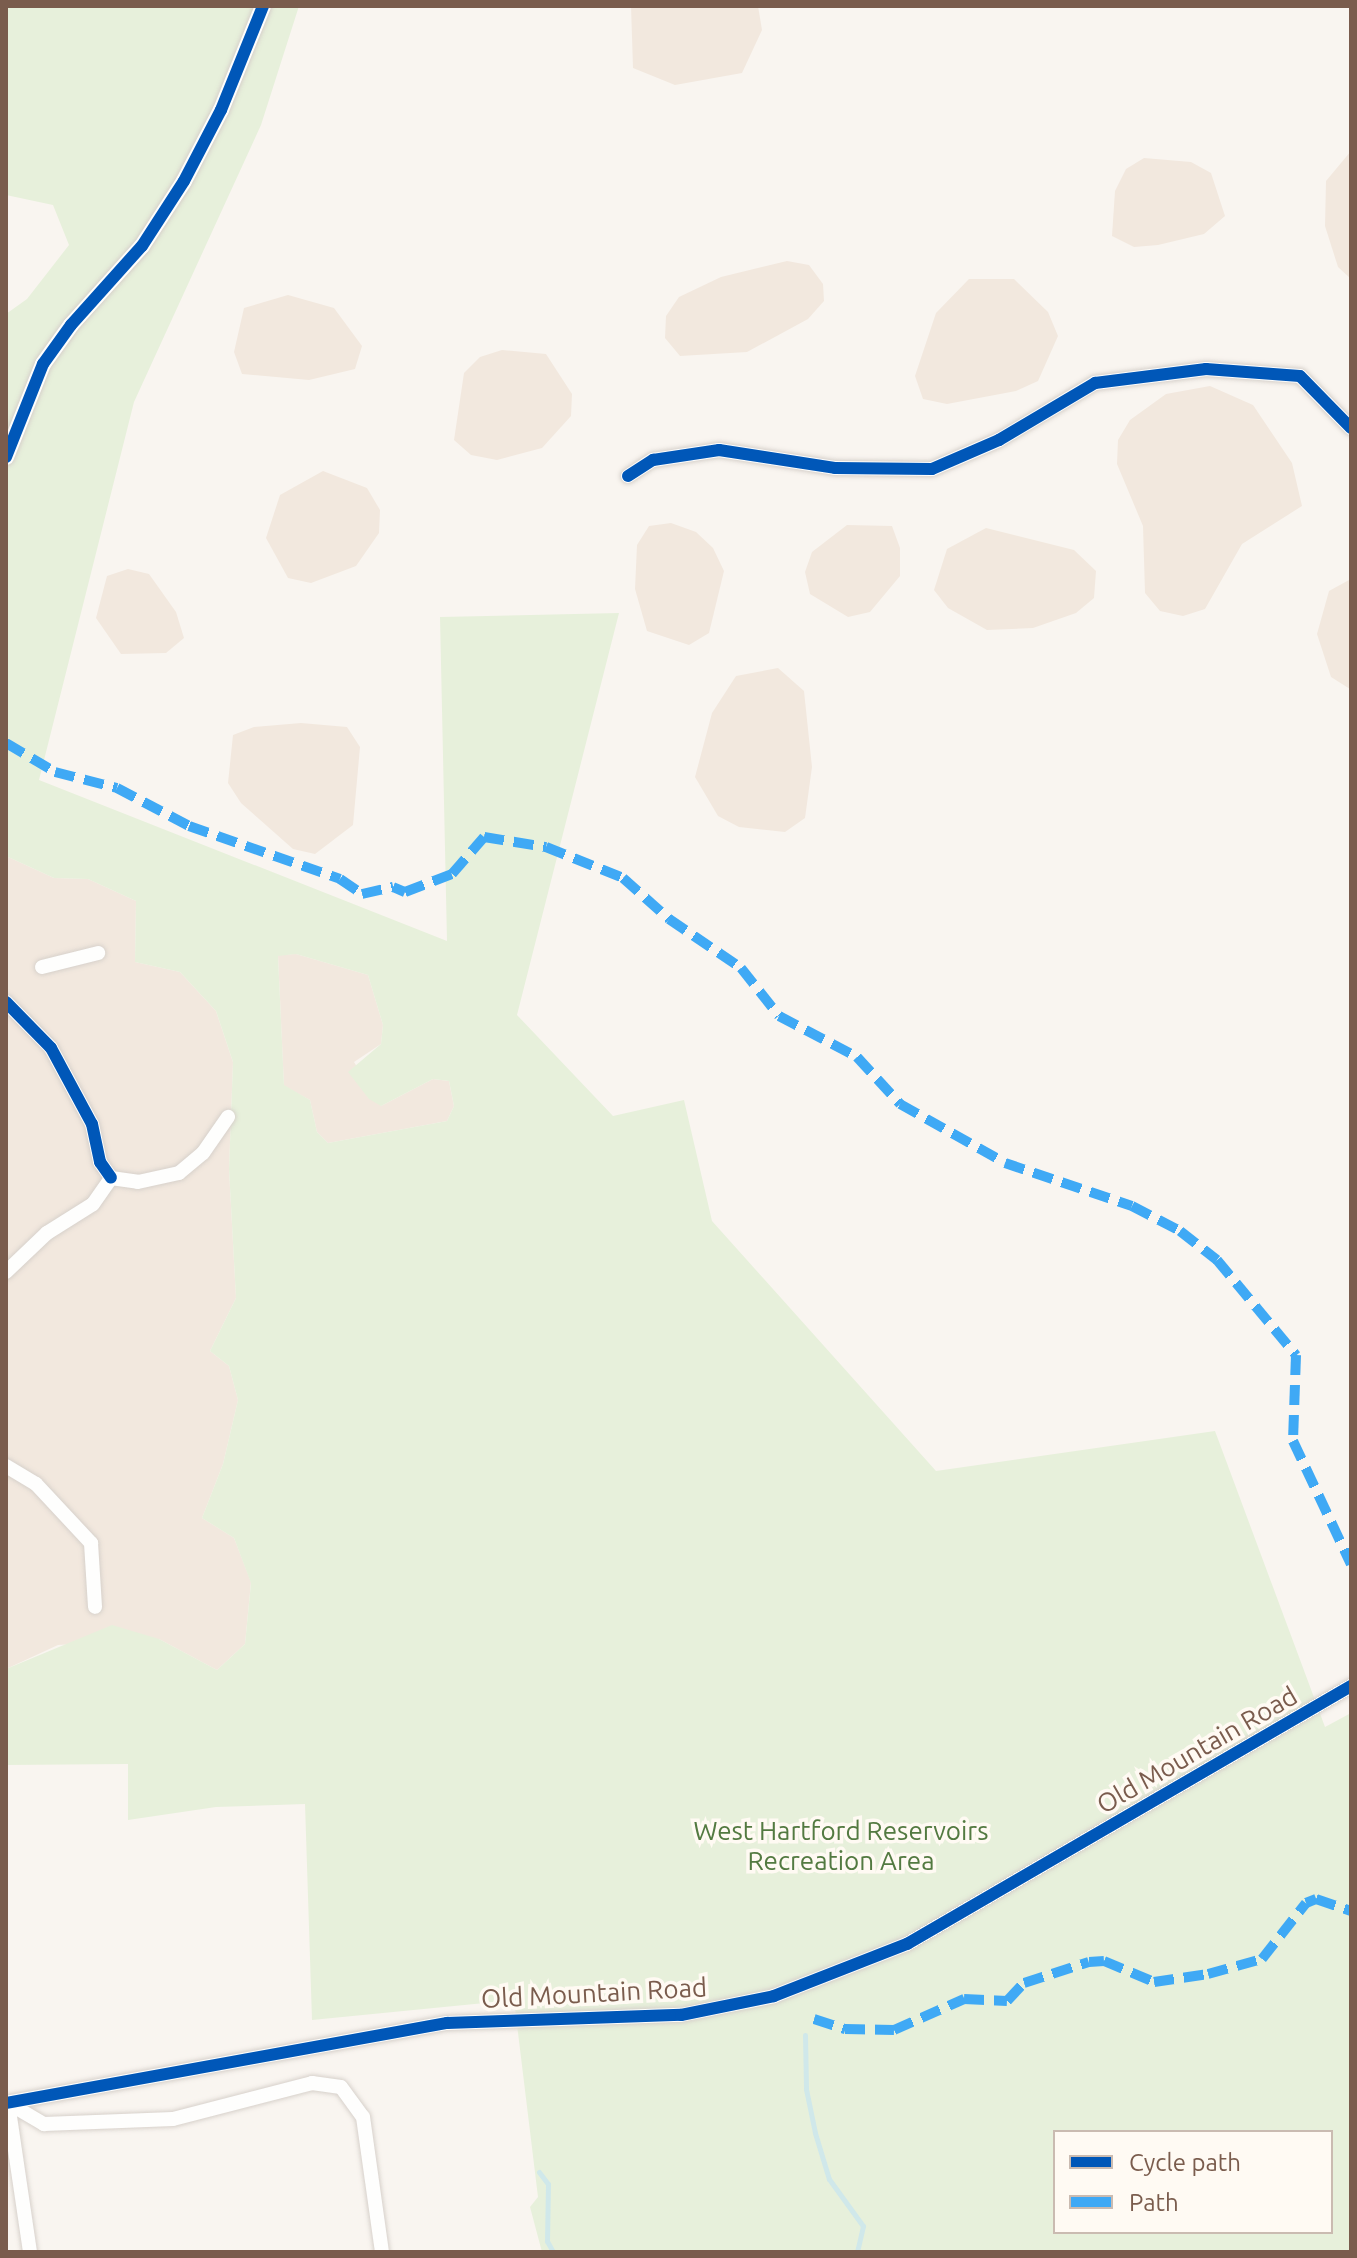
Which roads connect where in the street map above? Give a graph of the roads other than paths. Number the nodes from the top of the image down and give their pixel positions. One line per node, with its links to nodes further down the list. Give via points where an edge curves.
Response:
1 (263, 6): 3 (street, via 221,110 184,181 142,246 43,364)
2 (1351, 428): 4 (street, via 1300,376 1206,369 1095,383 999,440 932,469 835,468 719,450 653,460)
3 (6, 457)
4 (628, 476)
5 (98, 953): 6 (street)
6 (42, 967)
7 (6, 1002): 9 (street, via 51,1048 92,1124 100,1162)
8 (228, 1117): 9 (street, via 203,1153 179,1173 138,1182)
9 (111, 1178): 10 (street, via 93,1204 47,1233)
10 (6, 1272)
11 (6, 1466): 12 (street, via 36,1484 91,1543)
12 (95, 1607)
13 (1351, 1686): 14 (street, Old Mountain Road, via 907,1944 774,1996 681,2015 447,2023)
14 (7, 2103): 15 (street); 16 (street, via 44,2124 173,2119 312,2083 341,2087 363,2117)
15 (30, 2252)
16 (382, 2252)

